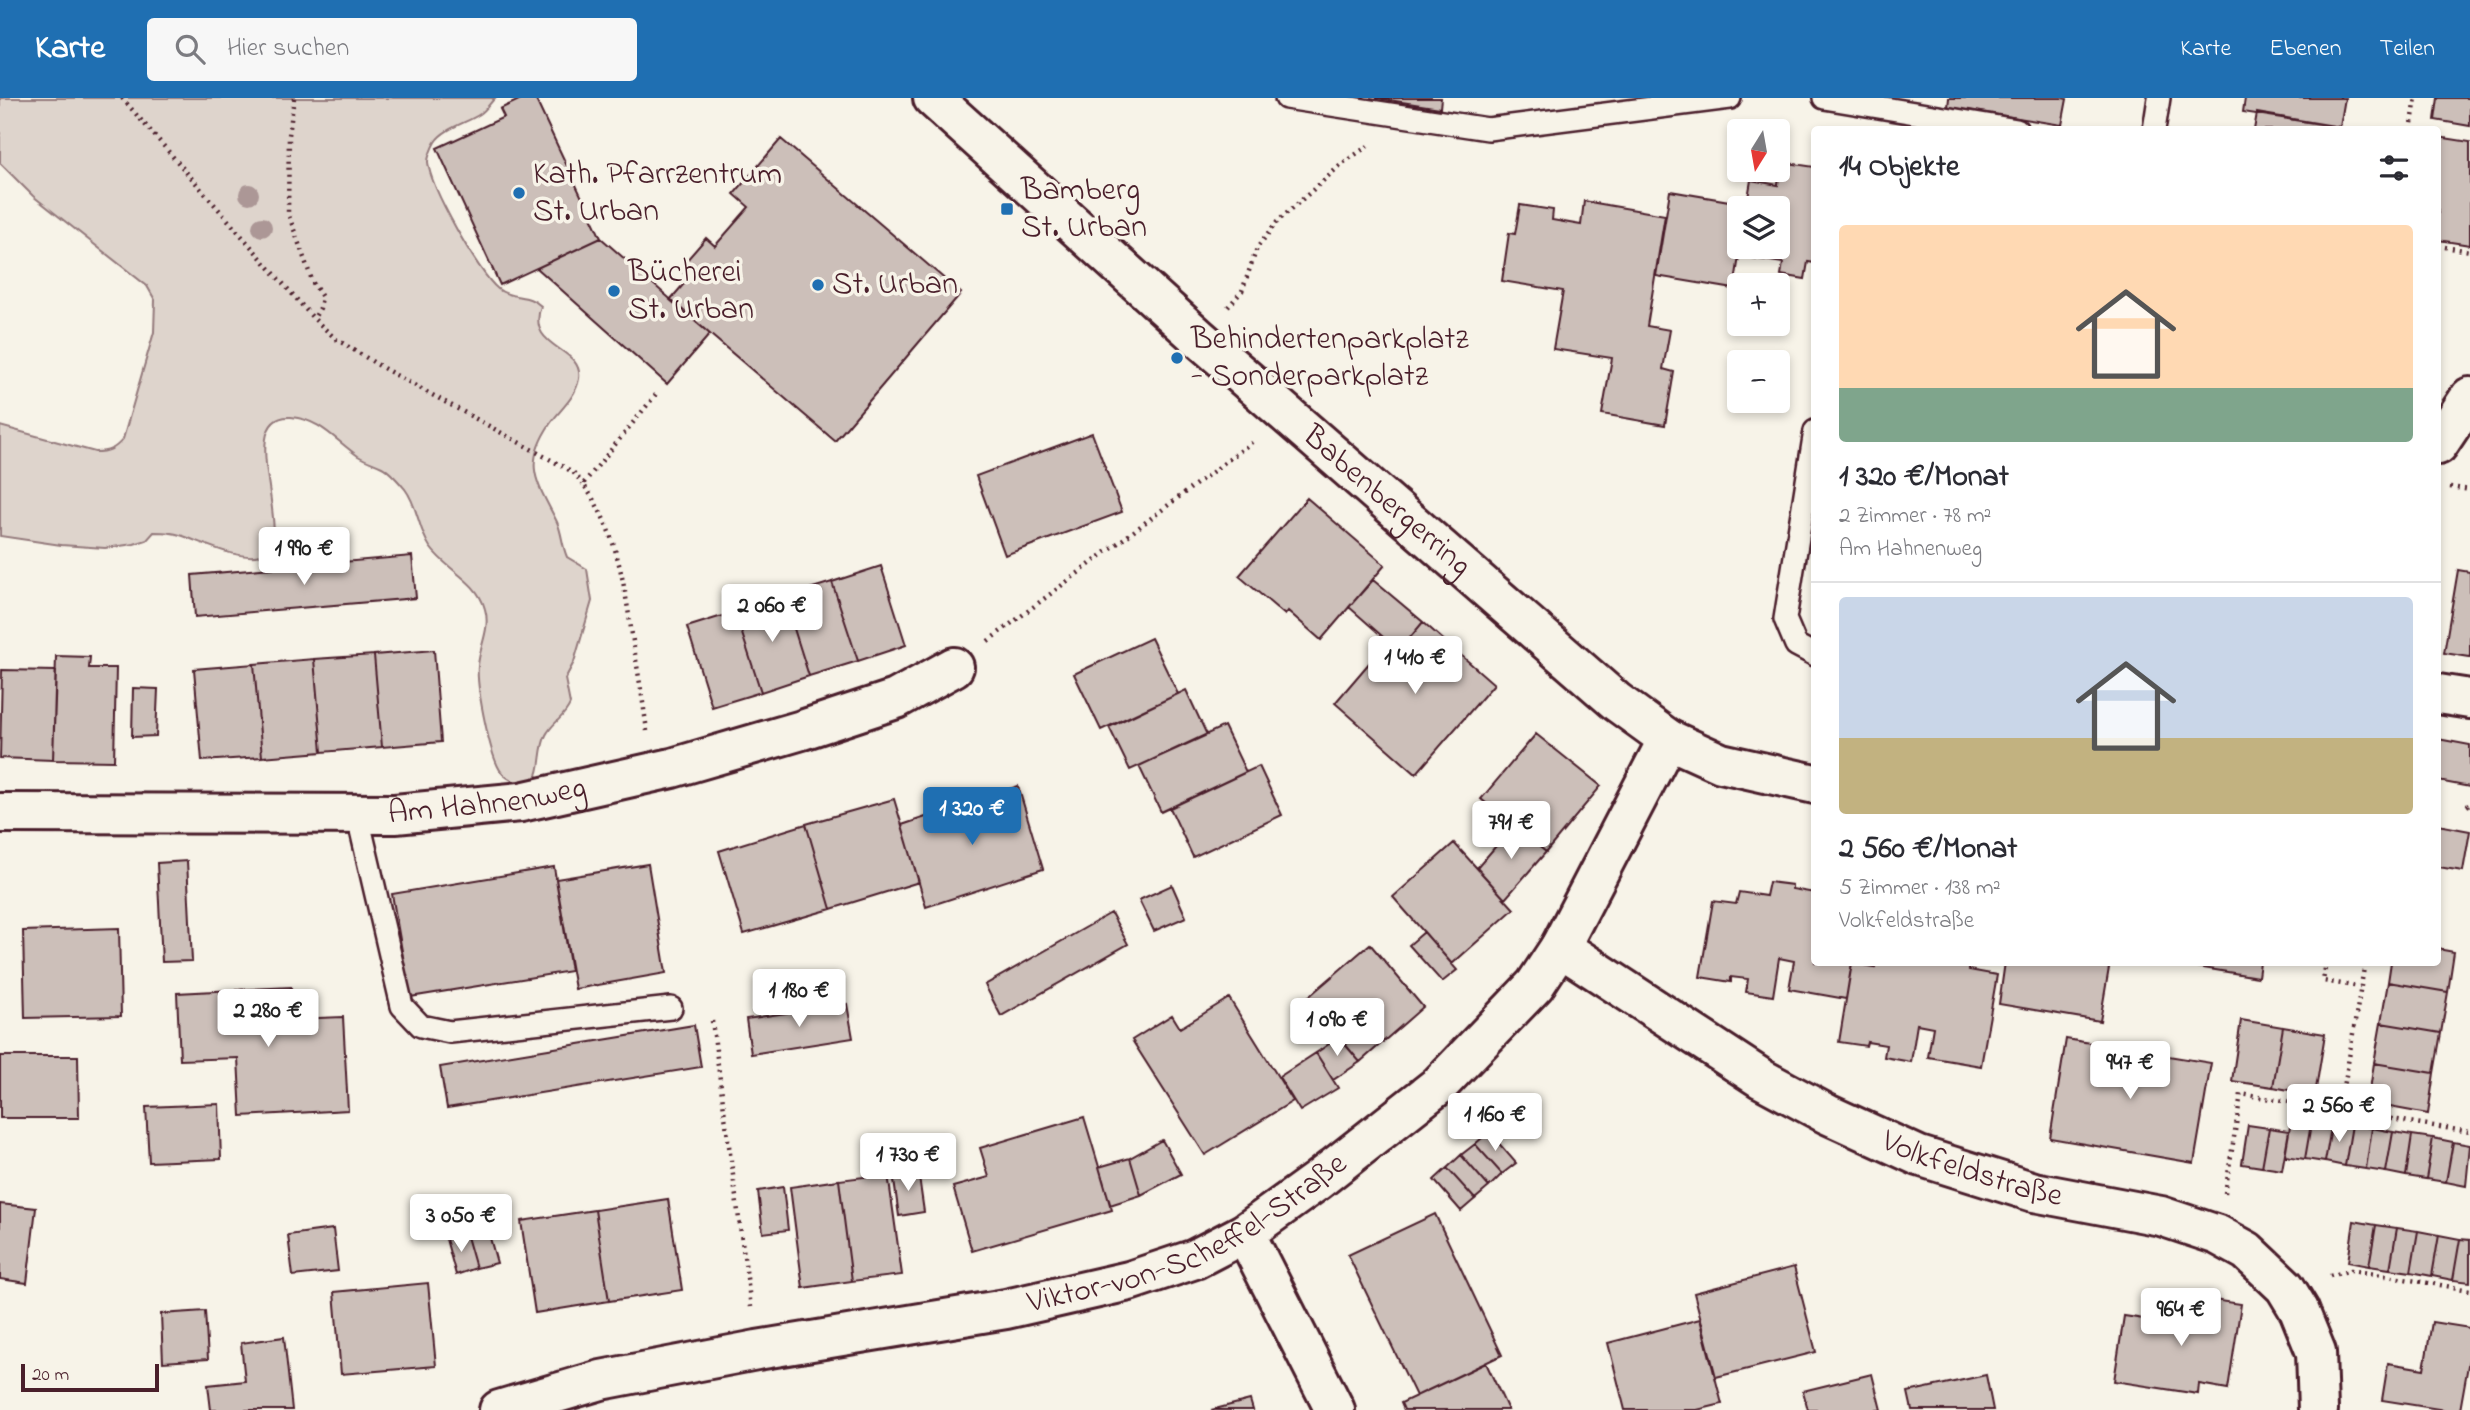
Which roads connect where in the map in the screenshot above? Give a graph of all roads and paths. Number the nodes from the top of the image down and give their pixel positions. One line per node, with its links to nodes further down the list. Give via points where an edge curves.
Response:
1 (122, 98): 16 (path)
2 (294, 98): 16 (path, via 288,213 322,297)
3 (933, 98): 28 (street, Babenbergerring, via 1199,338 1617,702)
4 (1286, 98): 9 (lane)
5 (1730, 98): 9 (lane, via 1488,129)
6 (1824, 98): 10 (lane)
7 (2159, 98): 11 (lane)
8 (2416, 98): 12 (path)
9 (1413, 117): 15 (path, via 1343,163 1277,222 1257,248)
10 (1993, 126)
11 (2155, 126)
12 (2412, 126)
13 (2441, 246): 14 (path)
14 (2470, 251)
15 (1242, 291)
16 (313, 318): 22 (path, via 336,339 573,472)
17 (657, 392): 22 (path)
18 (2470, 397): 19 (street)
19 (2441, 440)
20 (1811, 456): 24 (lane, via 1785,619 1796,645)
21 (1226, 461): 23 (path)
22 (583, 484): 29 (path, via 596,502 623,577)
23 (999, 633)
24 (1811, 653)
25 (954, 667): 29 (street, Am Hahnenweg, via 896,699)
26 (2441, 694): 27 (street)
27 (2470, 699)
28 (1668, 739): 30 (street, Babenbergerring, via 1721,763); 33 (street, Viktor-von-Scheffel-Straße)
29 (653, 772): 32 (street, Am Hahnenweg, via 521,802 395,814)
30 (1811, 783)
31 (0, 813): 32 (street, Am Hahnenweg)
32 (357, 813): 37 (lane, via 402,1006 421,1026 450,1032)
33 (1560, 947): 41 (street, Viktor-von-Scheffel-Straße, via 1527,993 1439,1085); 42 (street, Volkfeldstraße, via 1762,1079 1919,1156 2034,1192 2161,1216)
34 (2325, 966): 36 (path, via 2323,981)
35 (2364, 966): 36 (path)
36 (2360, 987): 39 (path)
37 (671, 1008)
38 (712, 1021): 45 (path)
39 (2340, 1111): 40 (path); 42 (path, via 2241,1094)
40 (2470, 1132)
41 (1245, 1233): 45 (street, Viktor-von-Scheffel-Straße, via 1195,1259 1129,1281 1006,1309); 47 (street)
42 (2218, 1235): 43 (street, Volkfeldstraße, via 2247,1251)
43 (2285, 1287): 44 (path, via 2351,1270); 48 (street, Volkfeldstraße, via 2316,1352)
44 (2470, 1290)
45 (757, 1350): 46 (street, Viktor-von-Scheffel-Straße, via 601,1380)
46 (499, 1410)
47 (1335, 1410)
48 (2318, 1410)

